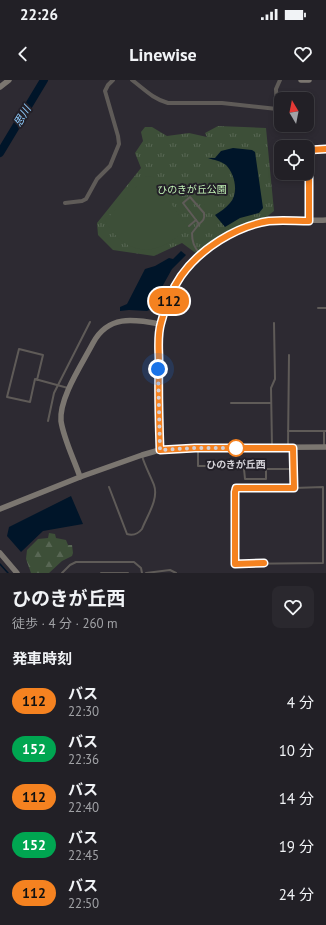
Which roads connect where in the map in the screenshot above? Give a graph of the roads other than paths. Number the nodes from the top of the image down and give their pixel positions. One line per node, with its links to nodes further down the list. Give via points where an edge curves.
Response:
1 (9, 80): 7 (street)
2 (113, 80): 9 (street, via 105,91 119,144 110,166 97,179 86,199)
3 (132, 80): 4 (street, via 148,94 168,103 222,103 277,109 276,89)
4 (280, 80)
5 (301, 80): 6 (street)
6 (309, 80)
7 (0, 87)
8 (326, 149): 12 (street, via 309,150)
9 (65, 203)
10 (196, 220): 13 (lane); 13 (lane, via 183,203 190,197 204,213 205,217); 14 (lane)
11 (326, 220): 12 (street)
12 (309, 221): 15 (street, via 269,221 250,226 229,234)
13 (199, 224): 15 (lane, via 192,233 192,240)
14 (189, 226)
15 (201, 255): 20 (street, via 181,276)
16 (318, 308): 17 (lane)
17 (326, 308)
18 (90, 322): 23 (lane)
19 (274, 323): 26 (lane, via 275,379 270,388)
20 (160, 324): 24 (street, via 130,319 106,328 96,337); 34 (street)
21 (289, 354): 28 (lane)
22 (37, 380): 22 (lane, via 35,379 30,402 7,397 19,349 43,355); 23 (lane)
23 (58, 385): 24 (lane); 27 (lane)
24 (69, 388): 39 (street, via 63,401 61,421)
25 (231, 403): 26 (lane)
26 (271, 403): 32 (lane)
27 (48, 420)
28 (288, 431): 29 (lane); 33 (lane)
29 (325, 431): 30 (lane)
30 (325, 447): 33 (street)
31 (198, 448): 32 (street); 34 (street); 36 (lane, via 198,466)
32 (272, 448): 33 (street)
33 (290, 448): 38 (lane)
34 (160, 450): 35 (street)
35 (142, 455): 39 (street); 40 (lane, via 154,484 155,496 140,533 128,534)
36 (227, 466)
37 (266, 469): 37 (lane, via 266,479 245,479 244,469); 38 (lane)
38 (293, 469): 41 (lane)
39 (80, 476): 42 (street)
40 (109, 487)
41 (294, 488): 41 (lane, via 236,488 235,564 323,563 323,487)
42 (0, 508)
43 (0, 553): 44 (street)
44 (17, 573)
45 (62, 573): 48 (lane, via 76,562 134,562 141,568)
46 (101, 573): 47 (lane)
47 (128, 573)
48 (142, 573)
49 (146, 573): 50 (lane, via 170,570)
50 (176, 573)

